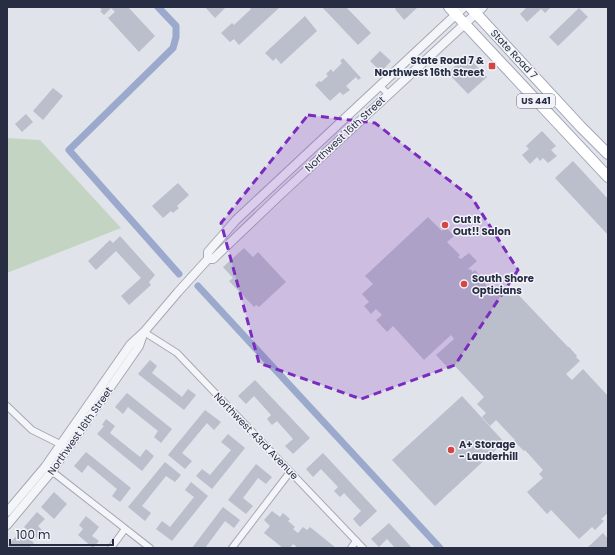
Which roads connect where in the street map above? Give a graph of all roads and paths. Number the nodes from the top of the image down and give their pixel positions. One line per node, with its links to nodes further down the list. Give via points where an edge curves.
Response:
1 (464, 7): 3 (street, Northwest 16th Street)
2 (476, 9): 4 (street, Northwest 16th Street); 9 (main road, State Road 7 / US 441)
3 (453, 11): 4 (main road, State Road 7 / US 441); 5 (street, Northwest 16th Street)
4 (465, 24): 6 (street, Northwest 16th Street); 10 (main road, State Road 7 / US 441)
5 (380, 86): 6 (street); 7 (street, Northwest 16th Street)
6 (388, 94): 8 (street, Northwest 16th Street)
7 (347, 117): 8 (street); 11 (street, Northwest 16th Street, via 236,220 208,252)
8 (355, 125): 11 (street, Northwest 16th Street, via 214,259)
9 (608, 154)
10 (608, 177)
11 (208, 259): 12 (street, Northwest 16th Street)
12 (144, 332): 14 (street, Northwest 16th Street, via 130,345); 16 (street, Northwest 43rd Avenue, via 177,353)
13 (7, 406): 14 (street, via 32,430)
14 (65, 446): 15 (street, Northwest 16th Street)
15 (48, 469): 17 (street, Northwest 16th Street); 18 (street, Northwest 16th Street); 19 (street)
16 (290, 472): 20 (street, Northwest 43rd Avenue); 23 (street)
17 (7, 512)
18 (7, 525)
19 (125, 529): 21 (street); 22 (street)
20 (356, 541): 24 (street); 25 (street, Northwest 43rd Avenue)
21 (112, 548)
22 (150, 548)
23 (232, 548)
24 (350, 548)
25 (363, 548)

